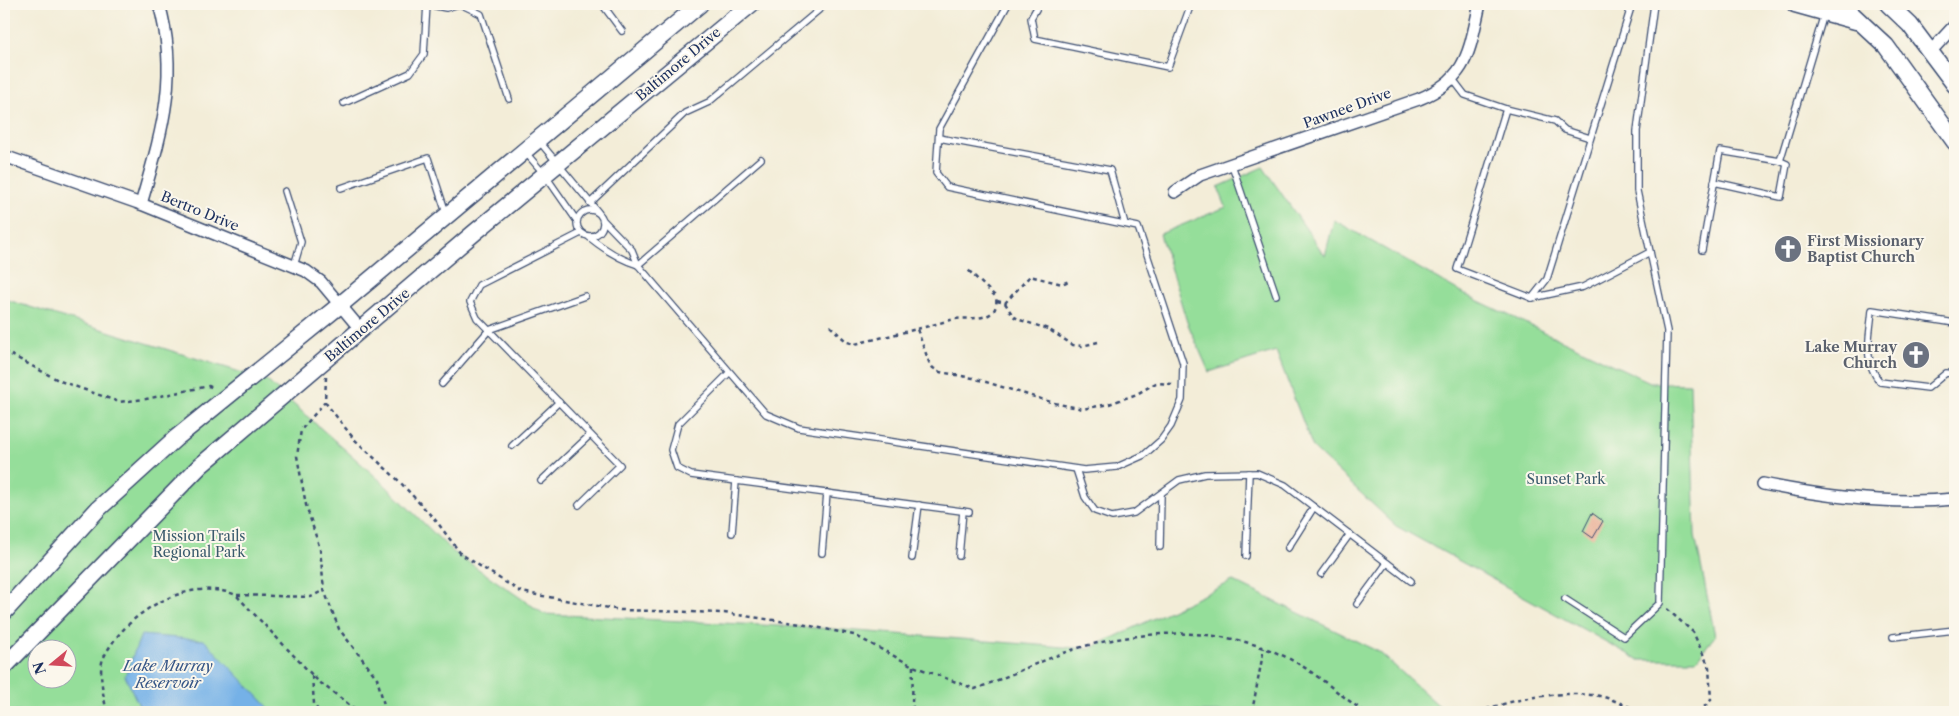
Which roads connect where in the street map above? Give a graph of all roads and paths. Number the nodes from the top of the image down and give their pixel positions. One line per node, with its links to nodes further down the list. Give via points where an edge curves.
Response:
1 (159, 4): 43 (street, via 166,42 168,100 163,130)
2 (426, 4): 3 (lane, via 446,8); 25 (lane, via 424,54 410,74)
3 (459, 4): 24 (lane, via 482,14)
4 (602, 4): 20 (lane)
5 (700, 4): 29 (main road)
6 (751, 4): 35 (main road, Baltimore Drive)
7 (826, 4): 42 (lane, via 709,102 685,113)
8 (1008, 4): 27 (lane, via 939,129)
9 (1039, 4): 10 (lane, via 1031,18 1035,39 1168,67)
10 (1191, 4)
11 (1480, 4): 22 (street, Pawnee Drive, via 1472,44)
12 (1632, 4): 28 (lane)
13 (1654, 4): 52 (lane, via 1638,131 1637,190)
14 (1795, 4): 17 (main road)
15 (1841, 4): 18 (main road)
16 (1888, 4): 21 (main road)
17 (1825, 12): 18 (main road); 34 (lane)
18 (1860, 23): 30 (main road, via 1886,46)
19 (1955, 25): 21 (street)
20 (622, 31)
21 (1930, 51): 23 (main road)
22 (1452, 78): 26 (lane, via 1465,95); 36 (street, Pawnee Drive, via 1419,99)
23 (1955, 84)
24 (509, 99)
25 (344, 103)
26 (1506, 109): 28 (lane, via 1555,121 1565,130); 59 (lane, via 1457,269)
27 (938, 138): 48 (lane, via 1110,170); 48 (lane, via 936,173 948,187)
28 (1590, 138): 59 (lane, via 1547,279)
29 (538, 140): 31 (main road); 35 (lane)
30 (1955, 142)
31 (525, 152): 37 (lane); 45 (main road)
32 (4, 156): 43 (street, Bertro Drive)
33 (761, 159): 53 (lane)
34 (1780, 161): 38 (lane, via 1720,150); 38 (lane, via 1787,164 1781,197)
35 (558, 164): 37 (main road, Baltimore Drive); 42 (lane)
36 (1232, 165): 41 (street, Pawnee Drive, via 1200,175); 57 (lane)
37 (545, 175): 47 (lane); 66 (main road, Baltimore Drive)
38 (1714, 182): 51 (lane)
39 (341, 188): 45 (lane, via 428,158)
40 (285, 191): 54 (lane, via 302,242)
41 (1175, 192)
42 (590, 203): 44 (lane)
43 (141, 204): 54 (street, Bertro Drive)
44 (598, 212): 46 (lane); 47 (lane, via 585,211)
45 (447, 215): 62 (main road)
46 (603, 220): 50 (lane, via 601,232); 53 (lane, via 632,250)
47 (577, 221): 49 (lane)
48 (1125, 224): 74 (lane, via 1138,227 1183,362)
49 (581, 233): 50 (lane); 67 (lane, via 479,285 470,302 477,318)
50 (589, 237): 53 (lane, via 622,260)
51 (1702, 250)
52 (1650, 252): 59 (lane, via 1583,287); 105 (lane, via 1668,331)
53 (638, 265): 71 (lane)
54 (294, 266): 62 (street, Bertro Drive, via 321,282)
55 (967, 269): 60 (path)
56 (1071, 280): 61 (path, via 1062,284 1030,276)
57 (1276, 295)
58 (585, 296): 67 (lane)
59 (1532, 298)
60 (997, 301): 61 (path); 65 (path, via 985,317 958,319)
61 (1005, 303): 68 (path, via 1013,316 1048,328 1073,345)
62 (340, 305): 66 (street, Bertro Drive); 75 (main road)
63 (1955, 323): 72 (lane, via 1872,310 1868,357 1871,371 1880,382 1928,388 1946,373)
64 (830, 326): 65 (path, via 846,342 855,344)
65 (917, 329): 74 (path, via 929,362 940,372 1083,409 1109,404 1156,383)
66 (361, 330): 112 (main road, Baltimore Drive, via 200,466)
67 (489, 330): 73 (lane); 77 (lane)
68 (1098, 342)
69 (4, 351): 75 (path, via 60,381 119,402 209,386)
70 (327, 373): 76 (path)
71 (729, 373): 80 (lane, via 766,414 799,428); 83 (lane, via 678,424 671,450 677,468 691,476)
72 (1955, 374)
73 (442, 384)
74 (1183, 384): 80 (lane, via 1182,400 1171,426 1144,455 1117,467)
75 (228, 394): 107 (main road, via 98,509)
76 (325, 402): 102 (path, via 301,430 297,456 306,505 320,549); 111 (path, via 354,439 399,480 437,522 461,554 521,592 620,610 724,613 801,624 854,635)
77 (559, 402): 78 (lane); 79 (lane)
78 (590, 435): 82 (lane); 88 (lane, via 620,466)
79 (512, 446)
80 (1076, 469): 86 (lane, via 1085,497 1096,511 1112,517 1134,513)
81 (1249, 473): 86 (lane, via 1205,474 1179,480); 90 (lane, via 1257,473 1285,485); 97 (lane)
82 (541, 481)
83 (736, 481): 85 (lane); 91 (lane)
84 (1763, 484): 87 (street, via 1836,497)
85 (827, 493): 89 (lane); 95 (lane)
86 (1161, 494): 93 (lane)
87 (1955, 500)
88 (579, 505)
89 (919, 505): 96 (lane, via 966,512); 98 (lane)
90 (1314, 507): 92 (lane); 94 (lane)
91 (732, 533)
92 (1350, 534): 99 (lane); 100 (lane)
93 (1160, 548)
94 (1288, 548)
95 (822, 553)
96 (959, 556)
97 (1246, 556)
98 (912, 558)
99 (1387, 563): 101 (lane); 106 (lane)
100 (1321, 574)
101 (1411, 581)
102 (324, 590): 103 (path, via 311,597); 117 (path, via 340,629 377,678 384,705)
103 (236, 595): 113 (path); 114 (path, via 227,591 198,591 165,598 126,624 102,661)
104 (1565, 599): 105 (lane, via 1624,637)
105 (1660, 603): 123 (path, via 1693,632 1708,666 1711,700)
106 (1357, 604)
107 (4, 612)
108 (1955, 630): 109 (lane)
109 (1893, 636)
110 (1264, 648): 111 (path, via 1221,635 1152,635 1089,645 975,689); 119 (path); 120 (path, via 1297,663)
111 (913, 666): 118 (path)
112 (4, 667)
113 (312, 674): 115 (path, via 314,704); 116 (path)
114 (107, 712)
115 (319, 712)
116 (359, 712)
117 (381, 712)
118 (914, 712)
119 (1252, 712)
120 (1365, 712)
121 (1479, 712): 122 (path, via 1503,702 1593,694)
122 (1647, 712)
123 (1698, 712)

